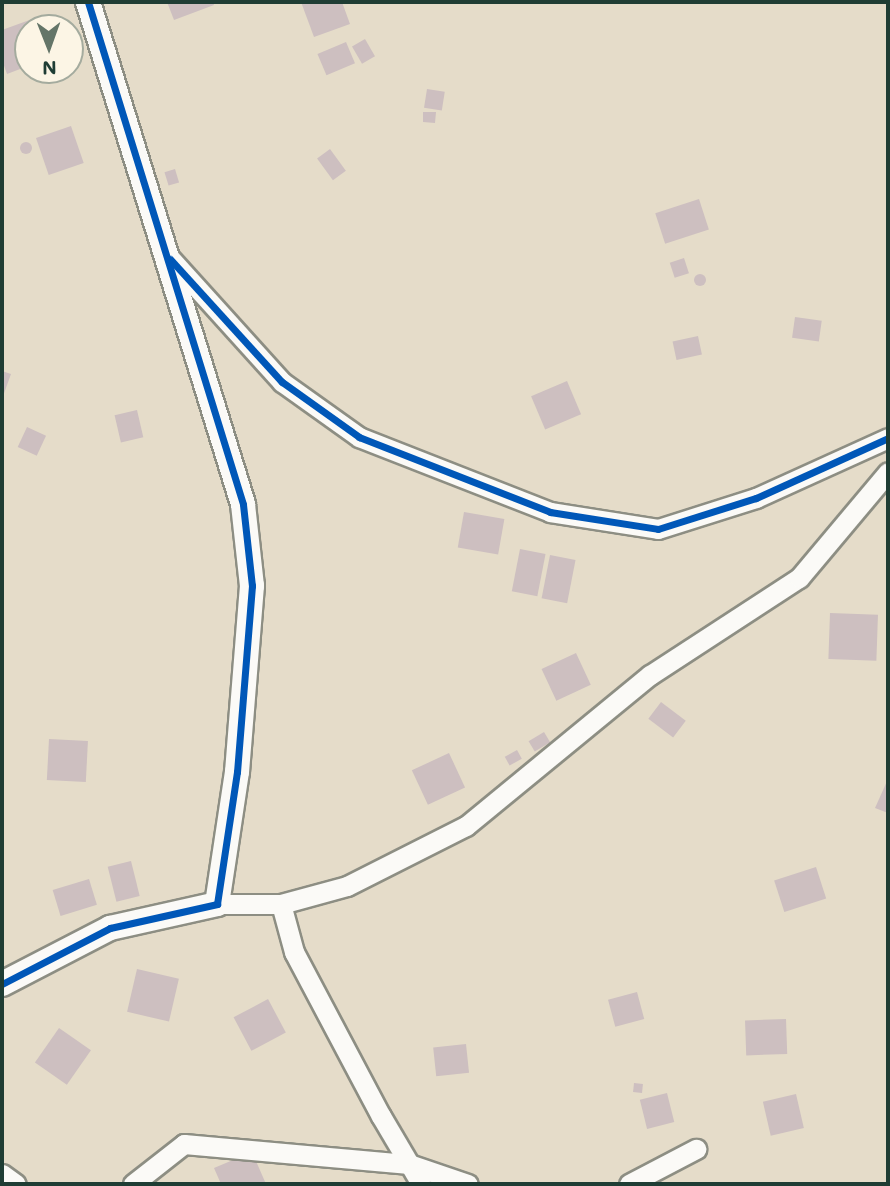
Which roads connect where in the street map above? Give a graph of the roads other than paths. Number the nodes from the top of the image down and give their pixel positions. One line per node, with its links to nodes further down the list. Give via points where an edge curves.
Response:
1 (88, 2): 2 (street)
2 (166, 254): 3 (street, via 282,382 359,437 550,512 658,529 756,498); 5 (street, via 243,504 252,586 237,772)
3 (888, 438)
4 (888, 472): 6 (street, via 799,578 650,675 466,826 348,886)
5 (218, 904): 6 (street); 7 (street, via 110,928)
6 (281, 904): 9 (street, via 294,952)
7 (2, 984)
8 (696, 1149): 15 (street)
9 (410, 1164): 12 (street, via 184,1144); 13 (street); 14 (street)
10 (2, 1174): 11 (street)
11 (16, 1184)
12 (133, 1184)
13 (421, 1184)
14 (468, 1184)
15 (629, 1184)

